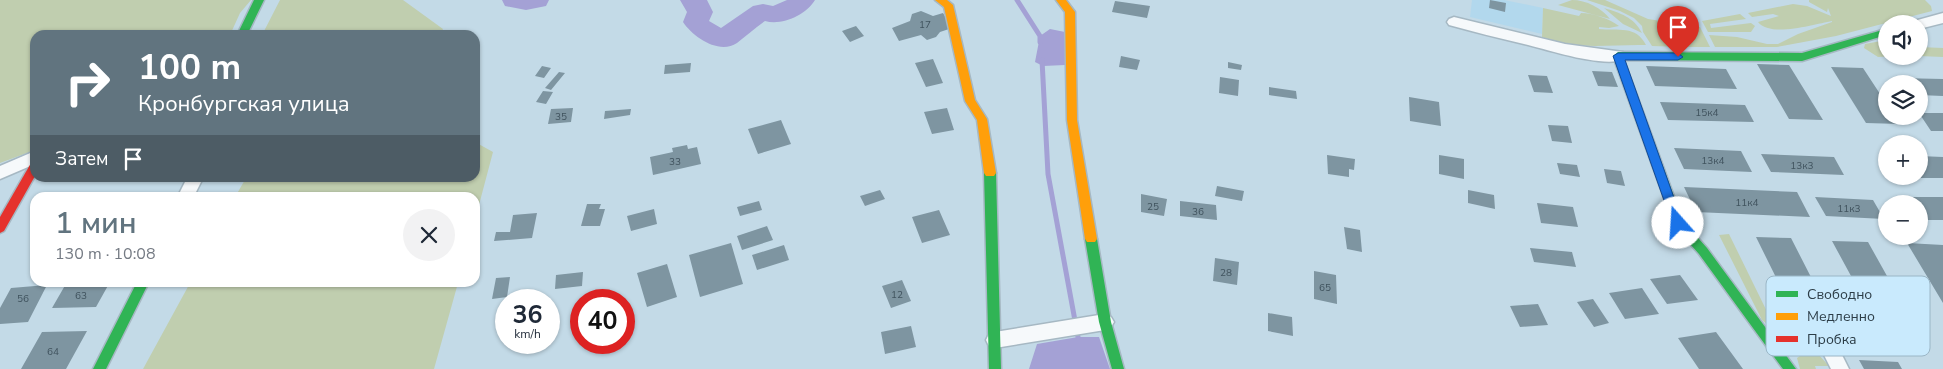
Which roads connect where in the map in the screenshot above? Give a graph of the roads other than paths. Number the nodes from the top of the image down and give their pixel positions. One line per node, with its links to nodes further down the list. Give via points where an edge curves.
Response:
1 (260, 0): 7 (street)
2 (940, 0): 17 (street, via 948,5 970,101 982,119 992,185)
3 (1062, 0): 15 (street, via 1070,12 1072,120)
4 (1943, 18): 6 (street)
5 (1454, 22): 9 (street, via 1565,49)
6 (1928, 22)
7 (245, 30)
8 (1878, 34): 9 (street, via 1802,57)
9 (1618, 56): 16 (street, via 1678,223 1703,251)
10 (30, 159): 11 (street)
11 (0, 173)
12 (30, 175): 13 (street)
13 (0, 228)
14 (140, 287): 20 (street)
15 (1105, 322): 17 (street); 22 (street)
16 (1766, 336)
17 (995, 340): 21 (street)
18 (1780, 356): 23 (street)
19 (1834, 356): 24 (street)
20 (99, 369)
21 (995, 369)
22 (1118, 369)
23 (1790, 369)
24 (1840, 369)

